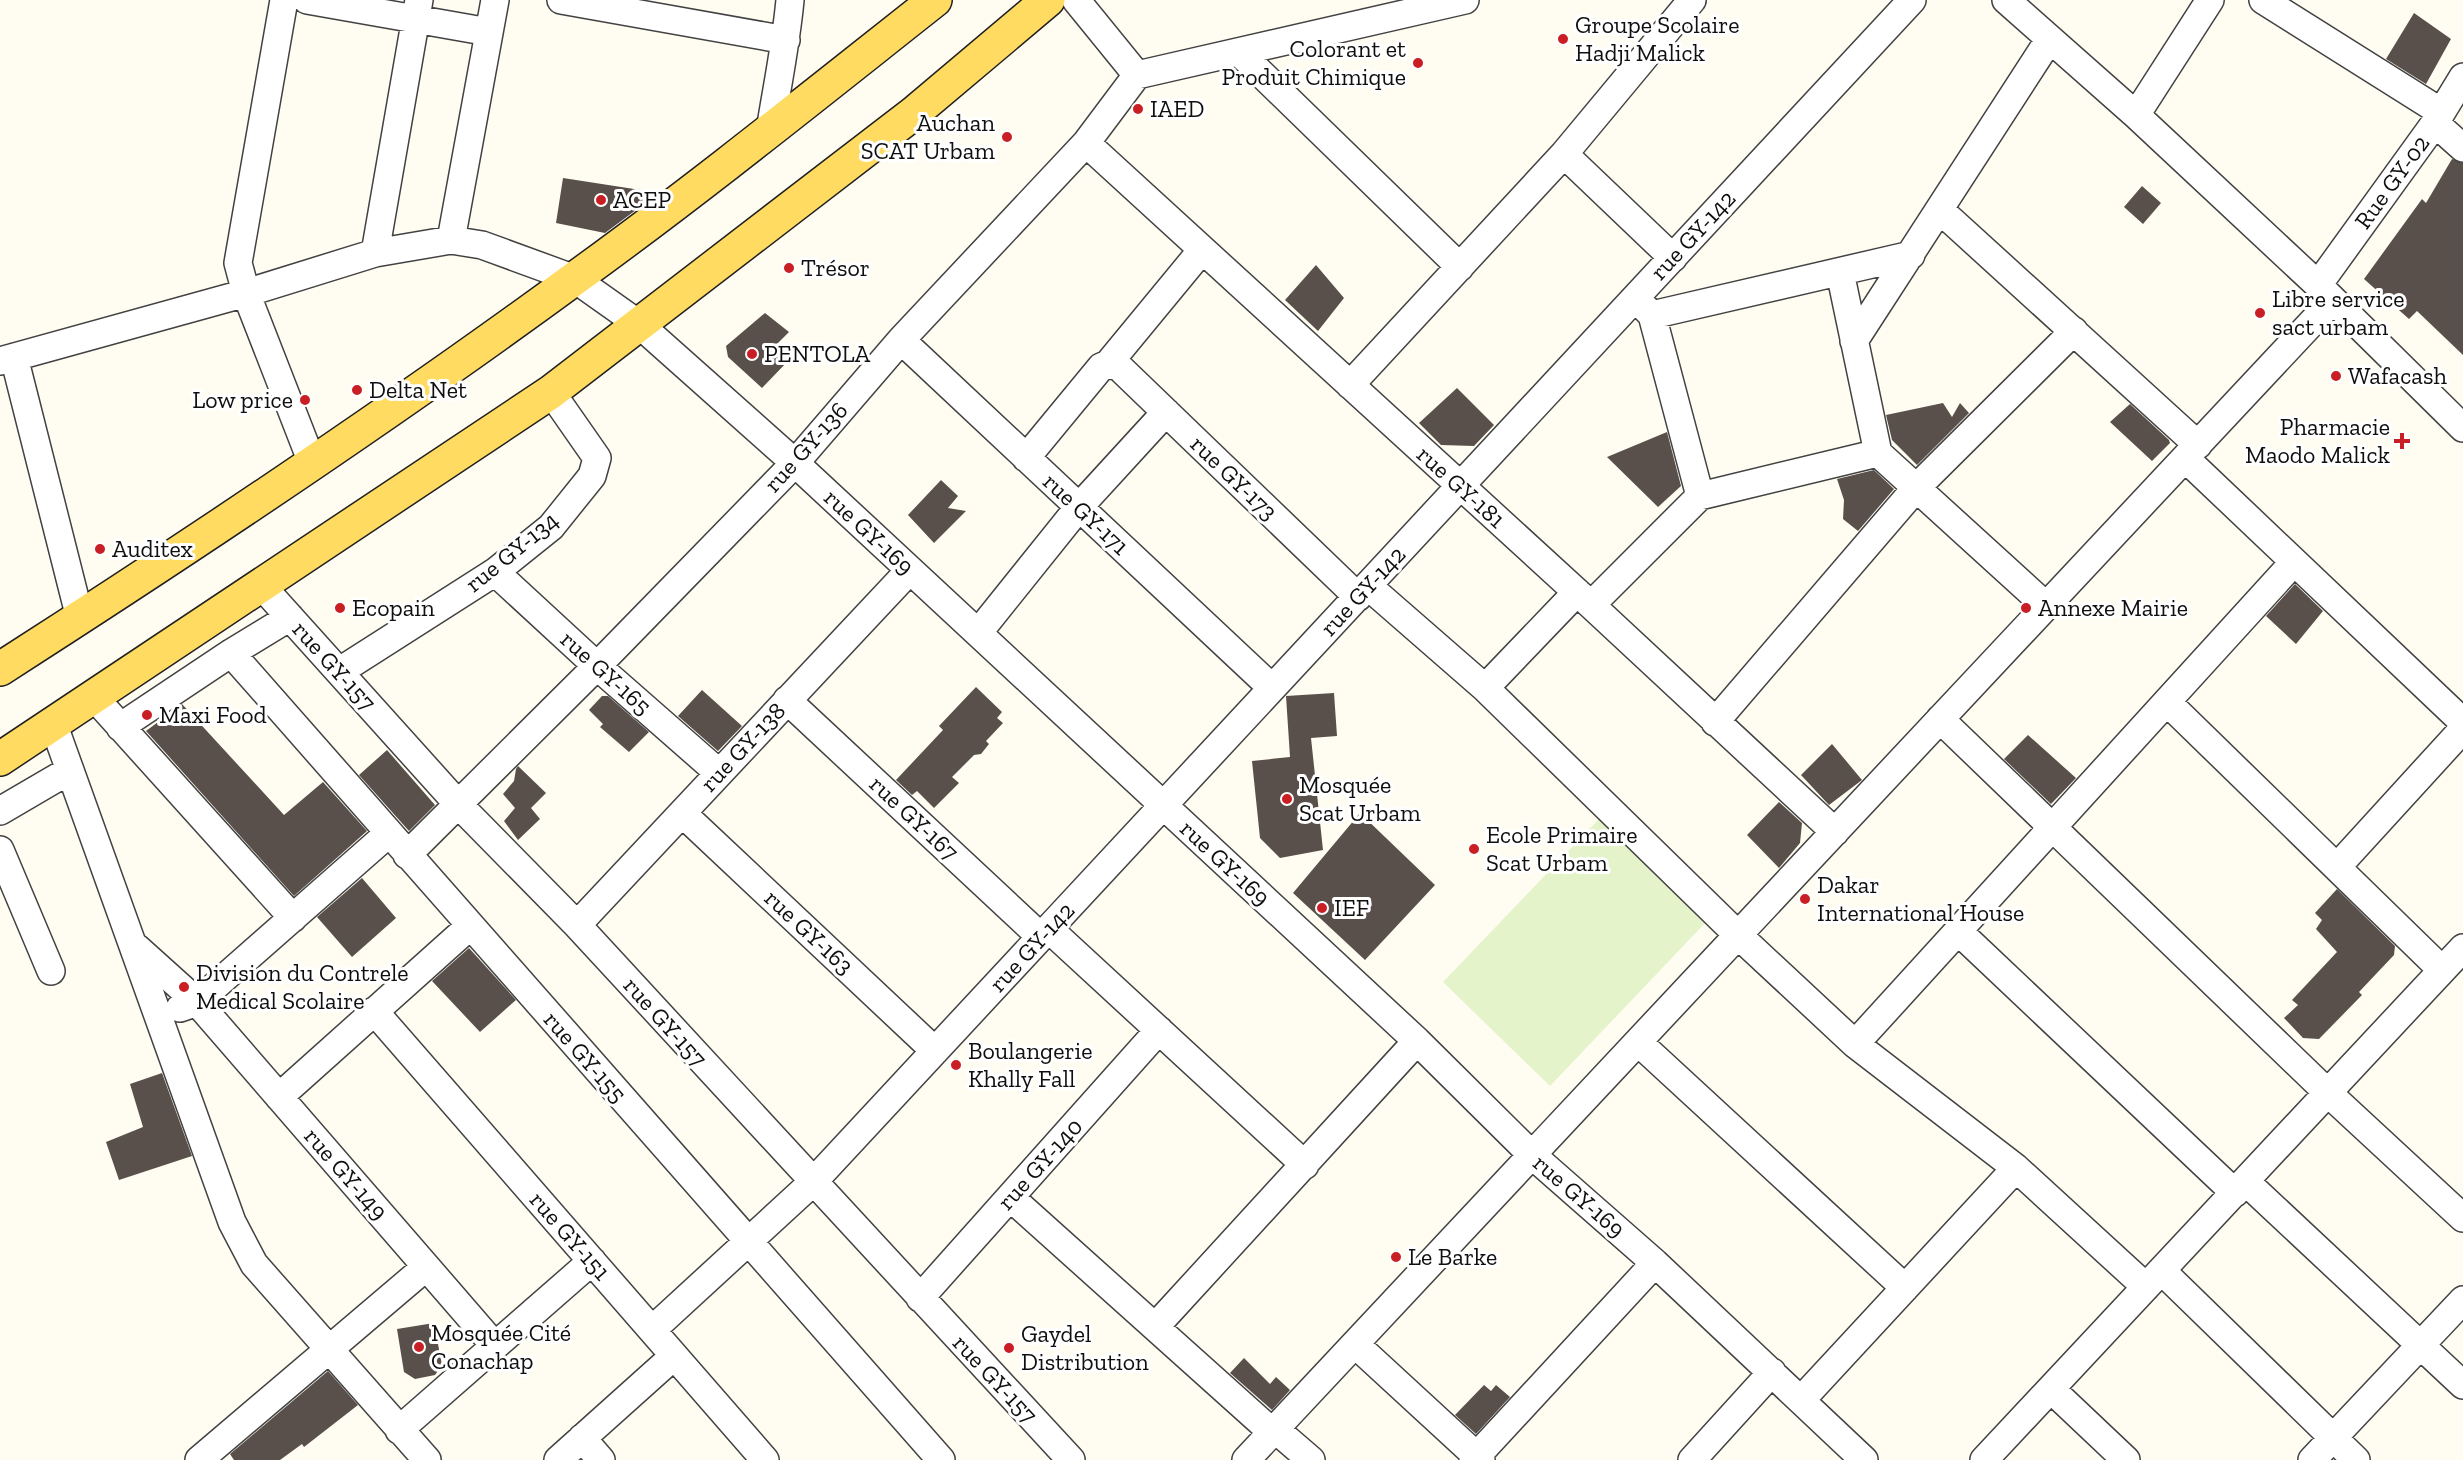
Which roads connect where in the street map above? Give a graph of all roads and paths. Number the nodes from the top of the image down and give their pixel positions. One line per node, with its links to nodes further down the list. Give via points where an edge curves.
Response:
1 (284, 0): 38 (street, via 238,262)
2 (307, 0): 16 (street)
3 (495, 0): 17 (street)
4 (561, 0): 15 (street)
5 (790, 0): 18 (street)
6 (935, 0): 25 (main road)
7 (1048, 0): 41 (main road, via 914,113)
8 (1076, 0): 21 (street)
9 (1465, 0): 20 (street)
10 (1692, 0): 28 (street)
11 (1912, 0): 34 (street, rue GY-142)
12 (2007, 0): 19 (street)
13 (2210, 0): 23 (street)
14 (2264, 0): 24 (street)
15 (609, 4): 18 (street)
16 (417, 9): 17 (street); 32 (street)
17 (489, 32): 30 (street)
18 (786, 40): 25 (street)
19 (2049, 40): 23 (street); 29 (street)
20 (1240, 53): 21 (street); 35 (street)
21 (1137, 75): 26 (street, rue GY-136)
22 (2463, 77): 24 (street, Rue GY-02)
23 (2136, 115): 39 (street)
24 (2438, 118): 27 (street); 39 (street, Rue GY-02)
25 (770, 131): 37 (main road)
26 (1086, 143): 31 (street, rue GY-181); 43 (street, rue GY-136)
27 (2463, 148)
28 (1564, 154): 34 (street); 35 (street)
29 (1941, 211): 33 (street); 42 (street)
30 (451, 240): 32 (street, rue GY-169); 37 (street, rue GY-169, via 482,245)
31 (1202, 250): 46 (street); 47 (street, rue GY-181)
32 (375, 253): 38 (street, rue GY-169)
33 (1911, 255): 36 (street); 44 (street)
34 (1673, 258): 40 (street, rue GY-142)
35 (1460, 267): 47 (street)
36 (1840, 272): 40 (street); 44 (street)
37 (575, 279): 41 (street, rue GY-169); 55 (main road)
38 (246, 292): 45 (street, rue GY-169); 55 (street)
39 (2325, 293): 50 (street); 51 (street, Rue GY-02)
40 (1644, 307): 56 (street, rue GY-142); 58 (street)
41 (640, 325): 48 (main road); 54 (street, rue GY-169)
42 (2074, 331): 51 (street); 57 (street)
43 (901, 340): 53 (street, rue GY-171); 54 (street, rue GY-136)
44 (1854, 341): 52 (street)
45 (7, 359): 68 (street)
46 (1108, 364): 49 (street, rue GY-173, via 1119,367); 53 (street, via 1101,367)
47 (1350, 385): 56 (street, rue GY-181)
48 (551, 392): 62 (street, rue GY-134, via 597,458 596,466 551,527); 63 (main road)
49 (1166, 412): 59 (street); 64 (street, rue GY-173)
50 (2463, 428)
51 (2192, 452): 60 (street); 66 (street, Rue GY-02)
52 (1878, 453): 57 (street); 58 (street)
53 (1026, 458): 59 (street, rue GY-171)
54 (795, 463): 61 (street, rue GY-169); 71 (street, rue GY-136)
55 (314, 465): 68 (main road)
56 (1460, 487): 64 (street, rue GY-142); 65 (street, rue GY-181)
57 (1916, 488): 66 (street); 80 (street)
58 (1700, 496): 65 (street)
59 (1079, 507): 69 (street); 74 (street, rue GY-171)
60 (2294, 562): 78 (street); 81 (street)
61 (910, 570): 69 (street, rue GY-169); 77 (street, rue GY-138)
62 (495, 572): 71 (street, rue GY-165); 73 (street, rue GY-134)
63 (260, 584): 67 (street, rue GY-157); 76 (main road)
64 (1363, 591): 74 (street, rue GY-142); 75 (street, rue GY-173)
65 (1584, 598): 75 (street); 80 (street, rue GY-181)
66 (2046, 606): 79 (street, Rue GY-02)
67 (290, 616): 70 (street); 73 (street, rue GY-157)
68 (80, 618): 72 (main road)
69 (978, 633): 89 (street, rue GY-169)
70 (231, 652): 83 (street); 94 (street, rue GY-155)
71 (597, 666): 87 (street, rue GY-165); 88 (street, rue GY-136)
72 (0, 669)
73 (339, 671): 88 (street, rue GY-157)
74 (1272, 688): 89 (street, rue GY-142)
75 (1485, 688): 103 (street, rue GY-173)
76 (93, 696): 82 (main road); 83 (street)
77 (787, 700): 87 (street, rue GY-138); 102 (street, rue GY-167)
78 (2167, 702): 92 (street); 97 (street)
79 (1940, 719): 92 (street); 93 (street, Rue GY-02)
80 (1715, 722): 93 (street, rue GY-181)
81 (2463, 722)
82 (53, 723): 85 (main road); 86 (street)
83 (120, 727): 98 (street)
84 (2463, 729): 97 (street)
85 (0, 759)
86 (70, 770): 90 (street); 104 (street)
87 (719, 773): 91 (street, rue GY-138)
88 (458, 804): 96 (street, rue GY-136); 99 (street, rue GY-157)
89 (1164, 806): 102 (street, rue GY-142); 112 (street, rue GY-169)
90 (0, 811)
91 (682, 813): 99 (street, rue GY-138); 115 (street, rue GY-163)
92 (2052, 829): 101 (street); 116 (street)
93 (1835, 832): 103 (street, Rue GY-02)
94 (389, 833): 96 (street, rue GY-155); 98 (street)
95 (0, 850): 107 (street)
96 (407, 855): 100 (street, rue GY-155)
97 (2337, 867): 106 (street)
98 (293, 918): 108 (street)
99 (577, 925): 121 (street, rue GY-157)
100 (470, 926): 109 (street); 125 (street, rue GY-155)
101 (1959, 931): 114 (street); 122 (street)
102 (1045, 933): 111 (street, rue GY-167); 115 (street, rue GY-142)
103 (1738, 935): 113 (street, Rue GY-02); 114 (street, rue GY-173)
104 (134, 945): 108 (street, rue GY-149); 110 (street)
105 (2463, 948): 106 (street)
106 (2442, 970): 116 (street)
107 (51, 971)
108 (197, 1002): 110 (street); 117 (street, rue GY-149)
109 (375, 1011): 117 (street); 126 (street, rue GY-151)
110 (159, 1016): 138 (street, via 232,1222 254,1263)
111 (1159, 1030): 119 (street, rue GY-167); 123 (street, rue GY-140)
112 (1417, 1041): 118 (street, rue GY-169); 119 (street)
113 (1638, 1042): 118 (street, Rue GY-02); 130 (street)
114 (1855, 1044): 120 (street, rue GY-173)
115 (935, 1051): 121 (street, rue GY-142)
116 (2328, 1093): 122 (street); 124 (street)
117 (279, 1097): 128 (street, rue GY-149)
118 (1532, 1155): 127 (street, rue GY-169); 135 (street, Rue GY-02)
119 (1305, 1165): 133 (street)
120 (2016, 1168): 129 (street, rue GY-173); 130 (street)
121 (813, 1182): 125 (street, rue GY-142); 131 (street, rue GY-157)
122 (2240, 1187): 129 (street); 137 (street)
123 (1010, 1197): 131 (street, rue GY-140); 133 (street)
124 (2463, 1218)
125 (749, 1242): 134 (street, rue GY-142); 153 (street, rue GY-155)
126 (592, 1261): 134 (street, rue GY-151); 136 (street)
127 (1655, 1263): 140 (street, rue GY-169); 148 (street)
128 (426, 1267): 136 (street, rue GY-149); 138 (street)
129 (2154, 1279): 142 (street); 146 (street, rue GY-173)
130 (1905, 1288): 143 (street)
131 (920, 1298): 154 (street, rue GY-157)
132 (2463, 1300): 137 (street)
133 (1155, 1327): 144 (street)
134 (652, 1330): 139 (street, rue GY-151)
135 (1355, 1344): 144 (street, Rue GY-02); 148 (street)
136 (495, 1346): 147 (street)
137 (2420, 1346): 141 (street); 146 (street)
138 (328, 1349): 147 (street, via 374,1398); 149 (street)
139 (674, 1356): 145 (street); 152 (street, rue GY-151)
140 (1772, 1372): 143 (street, rue GY-169); 157 (street)
141 (2463, 1385)
142 (2052, 1390): 159 (street); 160 (street)
143 (1802, 1400): 158 (street, rue GY-169)
144 (1274, 1431): 155 (street, Rue GY-02); 156 (street)
145 (582, 1438): 150 (street); 151 (street)
146 (2333, 1438): 161 (street); 162 (street, rue GY-173)
147 (409, 1449)
148 (1476, 1459)
149 (199, 1460)
150 (558, 1460)
151 (601, 1460)
152 (765, 1460)
153 (941, 1460)
154 (1071, 1460)
155 (1246, 1460)
156 (1311, 1460)
157 (1692, 1460)
158 (1864, 1460)
159 (1984, 1460)
160 (2126, 1460)
161 (2312, 1460)
162 (2356, 1460)

